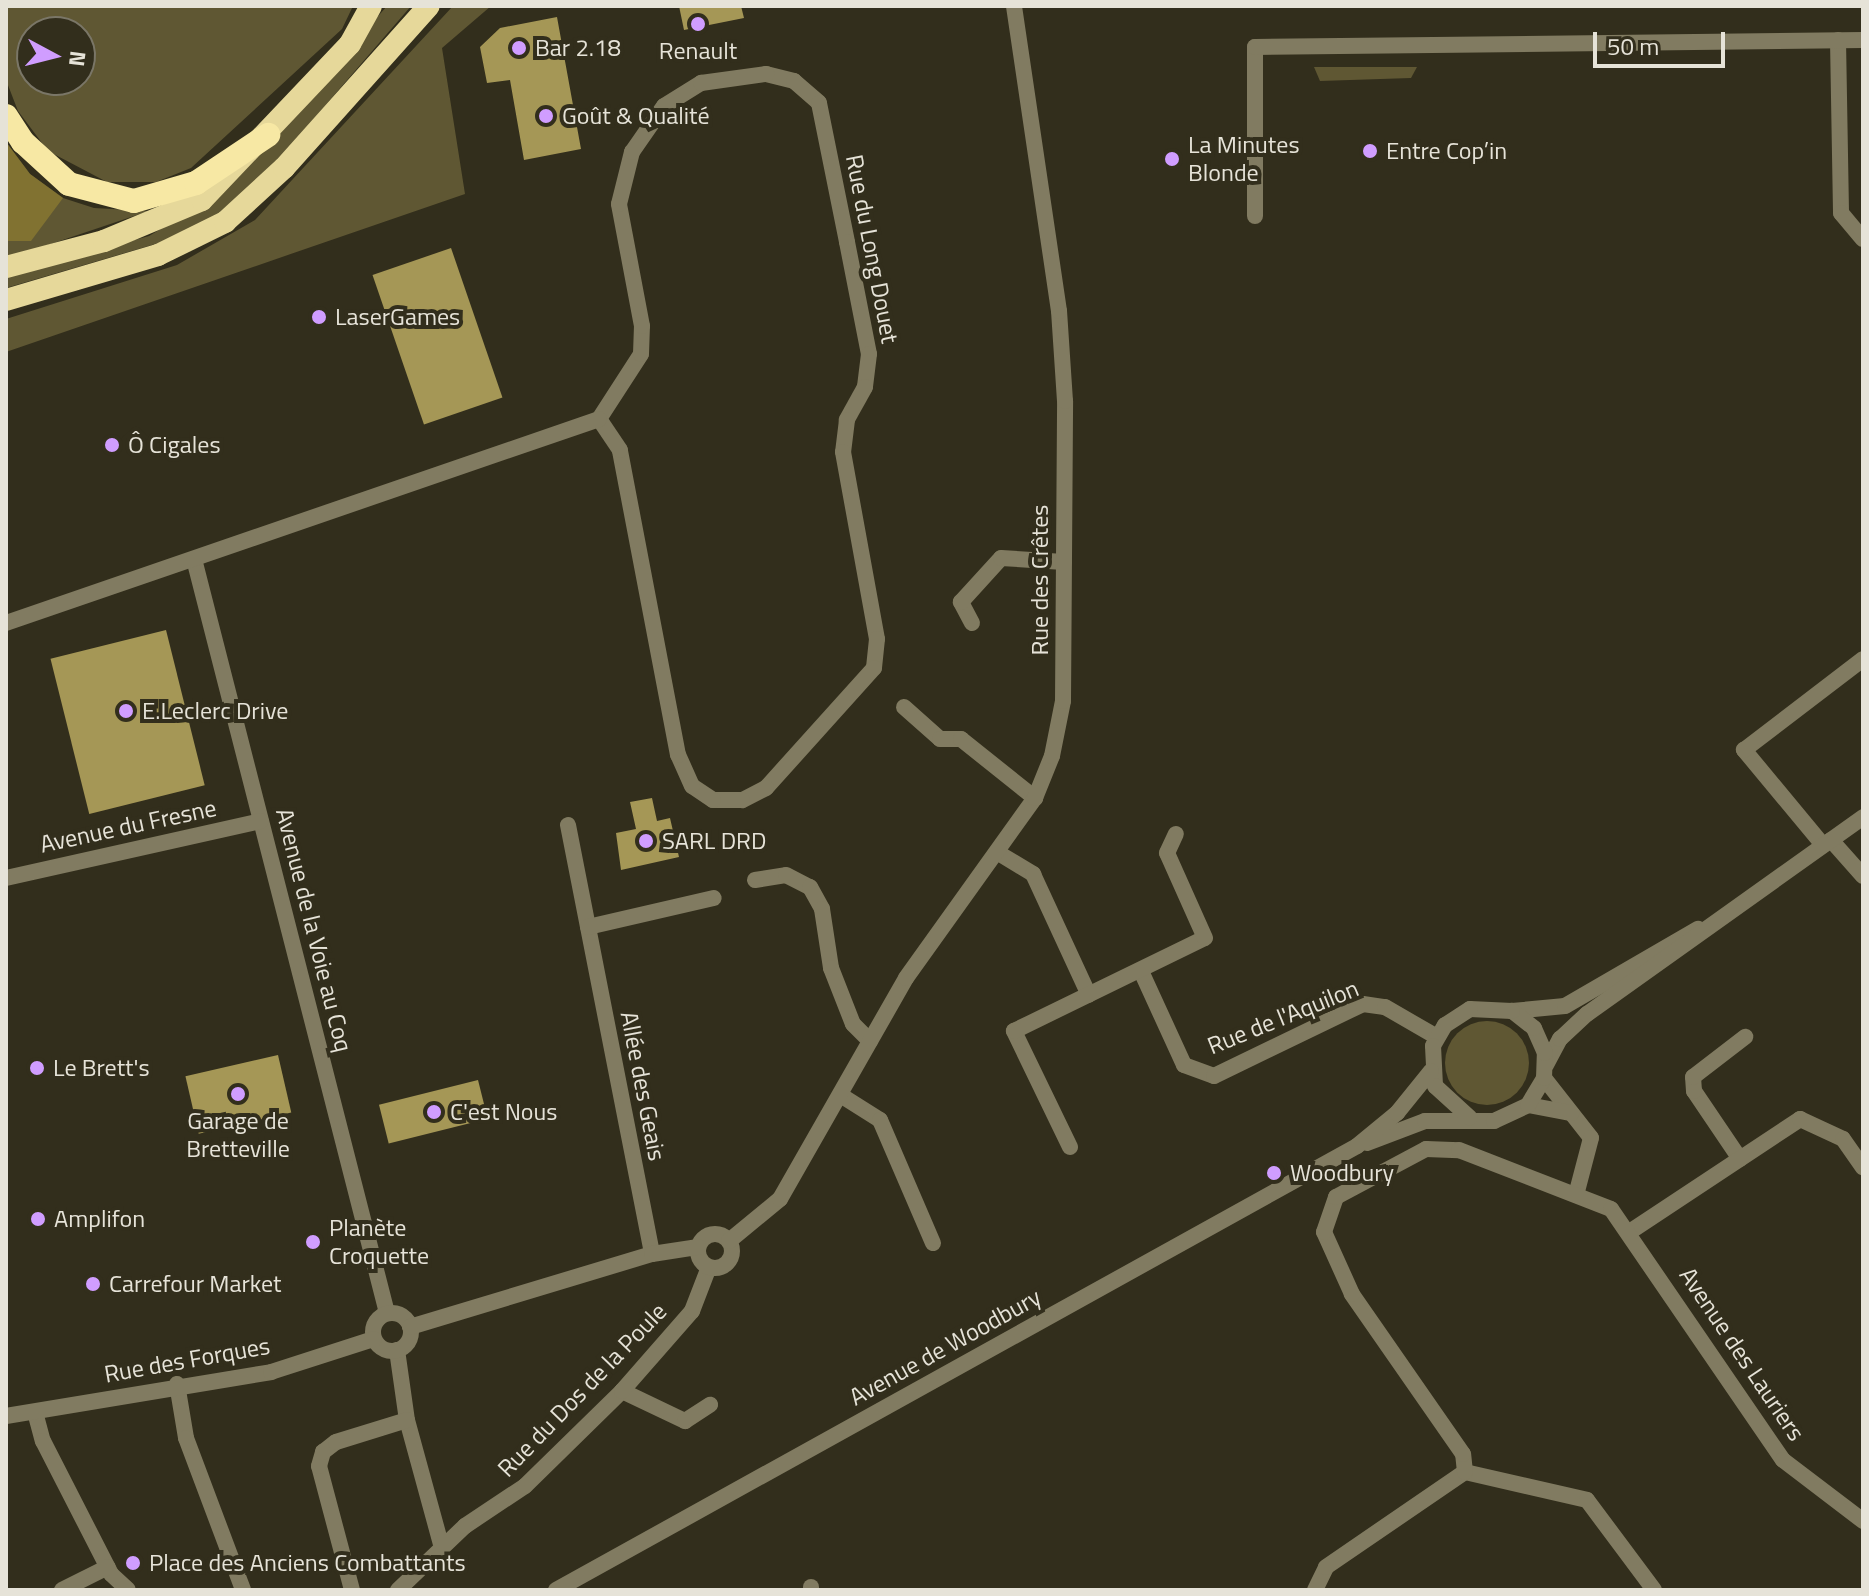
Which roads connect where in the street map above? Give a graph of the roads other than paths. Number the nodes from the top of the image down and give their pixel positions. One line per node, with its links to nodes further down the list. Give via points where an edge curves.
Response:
1 (371, 6): 7 (highway, via 350,44)
2 (429, 6): 11 (highway, via 284,168 225,222 158,255)
3 (1014, 6): 14 (street, Rue des Crêtes, via 1059,311)
4 (1838, 40): 5 (street); 8 (street, via 1255,47); 9 (street, via 1841,213)
5 (1863, 40)
6 (6, 116): 7 (highway, via 23,142 69,184 134,201 196,183)
7 (268, 135): 10 (highway, via 219,188 184,210 104,241)
8 (1255, 216)
9 (1863, 239)
10 (6, 267)
11 (6, 300)
12 (599, 419): 12 (street, Rue du Long Douet, via 620,450 678,755 699,791 713,800 742,800 766,788 874,668 877,639 843,452 847,420 865,387 869,354 819,103 794,81 766,74 701,83 664,106 632,152 621,178 619,204 642,326 641,354); 13 (street)
13 (194, 559): 15 (street); 21 (street, Avenue de la Voie au Coq)
14 (1064, 562): 16 (street, via 1001,558 961,602); 19 (street, Rue des Crêtes, via 1063,701)
15 (6, 623)
16 (972, 623)
17 (1863, 659): 24 (street, via 1744,750)
18 (904, 707): 19 (street, via 940,739 961,739)
19 (1035, 798): 25 (street, Rue des Crêtes)
20 (1863, 817): 24 (street)
21 (261, 821): 27 (street, Avenue du Fresne); 55 (street, Avenue de la Voie au Coq)
22 (568, 825): 31 (street, Allée des Geais)
23 (1176, 834): 32 (street, via 1167,853 1205,938)
24 (1827, 842): 26 (street); 30 (street)
25 (1000, 854): 33 (street, via 1033,874); 37 (street, Rue des Crêtes, via 906,978)
26 (1863, 876)
27 (6, 878)
28 (755, 880): 37 (street, via 786,875 810,887 822,909 831,968 853,1024)
29 (714, 898): 31 (street)
30 (1710, 923): 34 (street, via 1565,1006); 39 (street, via 1572,1026)
31 (588, 927): 53 (street, Allée des Geais)
32 (1141, 971): 33 (street); 35 (street, Rue de l'Aquilon, via 1184,1065 1214,1076 1363,1004 1385,1007)
33 (1089, 995): 45 (street, via 1014,1031)
34 (1512, 1011): 35 (street, via 1470,1009); 39 (street, via 1534,1028)
35 (1437, 1037): 38 (street, Avenue de Woodbury)
36 (1745, 1037): 46 (street, via 1693,1077 1694,1091)
37 (870, 1041): 40 (street, Rue des Crêtes)
38 (1431, 1071): 43 (street, via 1443,1100); 44 (street, Avenue de Woodbury, via 1397,1113)
39 (1544, 1072): 41 (street); 42 (street)
40 (842, 1096): 50 (street, Rue des Crêtes, via 780,1199); 51 (street, via 885,1127)
41 (1528, 1105): 42 (street); 43 (street, Avenue de Woodbury, via 1507,1118)
42 (1571, 1113): 48 (street, via 1591,1138)
43 (1470, 1118): 44 (street, Avenue de Woodbury, via 1425,1121)
44 (1357, 1146): 77 (street, Avenue de Woodbury)
45 (1070, 1147)
46 (1740, 1159): 47 (street, via 1800,1119 1843,1139); 49 (street)
47 (1863, 1168)
48 (1576, 1195): 49 (street, Avenue des Lauriers, via 1611,1209); 65 (street, Avenue des Lauriers, via 1459,1150 1426,1149 1336,1197 1323,1221 1352,1294 1463,1454)
49 (1631, 1231): 67 (street, Avenue des Lauriers, via 1783,1460)
50 (729, 1241): 52 (street, via 712,1234); 54 (street, via 728,1262)
51 (933, 1243)
52 (698, 1247): 53 (street); 54 (street)
53 (652, 1254): 56 (street)
54 (709, 1267): 60 (street, Rue du Dos de la Poule, via 692,1311)
55 (387, 1313): 56 (street, via 404,1316); 57 (street, via 374,1323)
56 (410, 1327): 58 (street, via 408,1343)
57 (374, 1339): 58 (street); 59 (street, Rue des Forques, via 271,1372)
58 (397, 1350): 64 (street)
59 (177, 1384): 62 (street, Rue des Forques); 74 (street, via 186,1438)
60 (622, 1391): 61 (street, via 685,1421); 68 (street, Rue du Dos de la Poule, via 525,1486)
61 (710, 1405)
62 (35, 1412): 63 (street, Rue des Forques); 70 (street, via 43,1441)
63 (6, 1416)
64 (407, 1420): 66 (street); 75 (street, via 336,1442 323,1452 319,1466)
65 (1465, 1472): 71 (street, via 1587,1500); 78 (street, via 1326,1567)
66 (434, 1516): 68 (street); 69 (street)
67 (1863, 1521)
68 (465, 1526): 69 (street, Rue du Dos de la Poule)
69 (442, 1548): 76 (street, Rue du Dos de la Poule)
70 (108, 1567): 72 (street); 73 (street)
71 (1650, 1589)
72 (62, 1590)
73 (128, 1590)
74 (243, 1590)
75 (352, 1590)
76 (398, 1590)
77 (556, 1590)
78 (1315, 1590)

